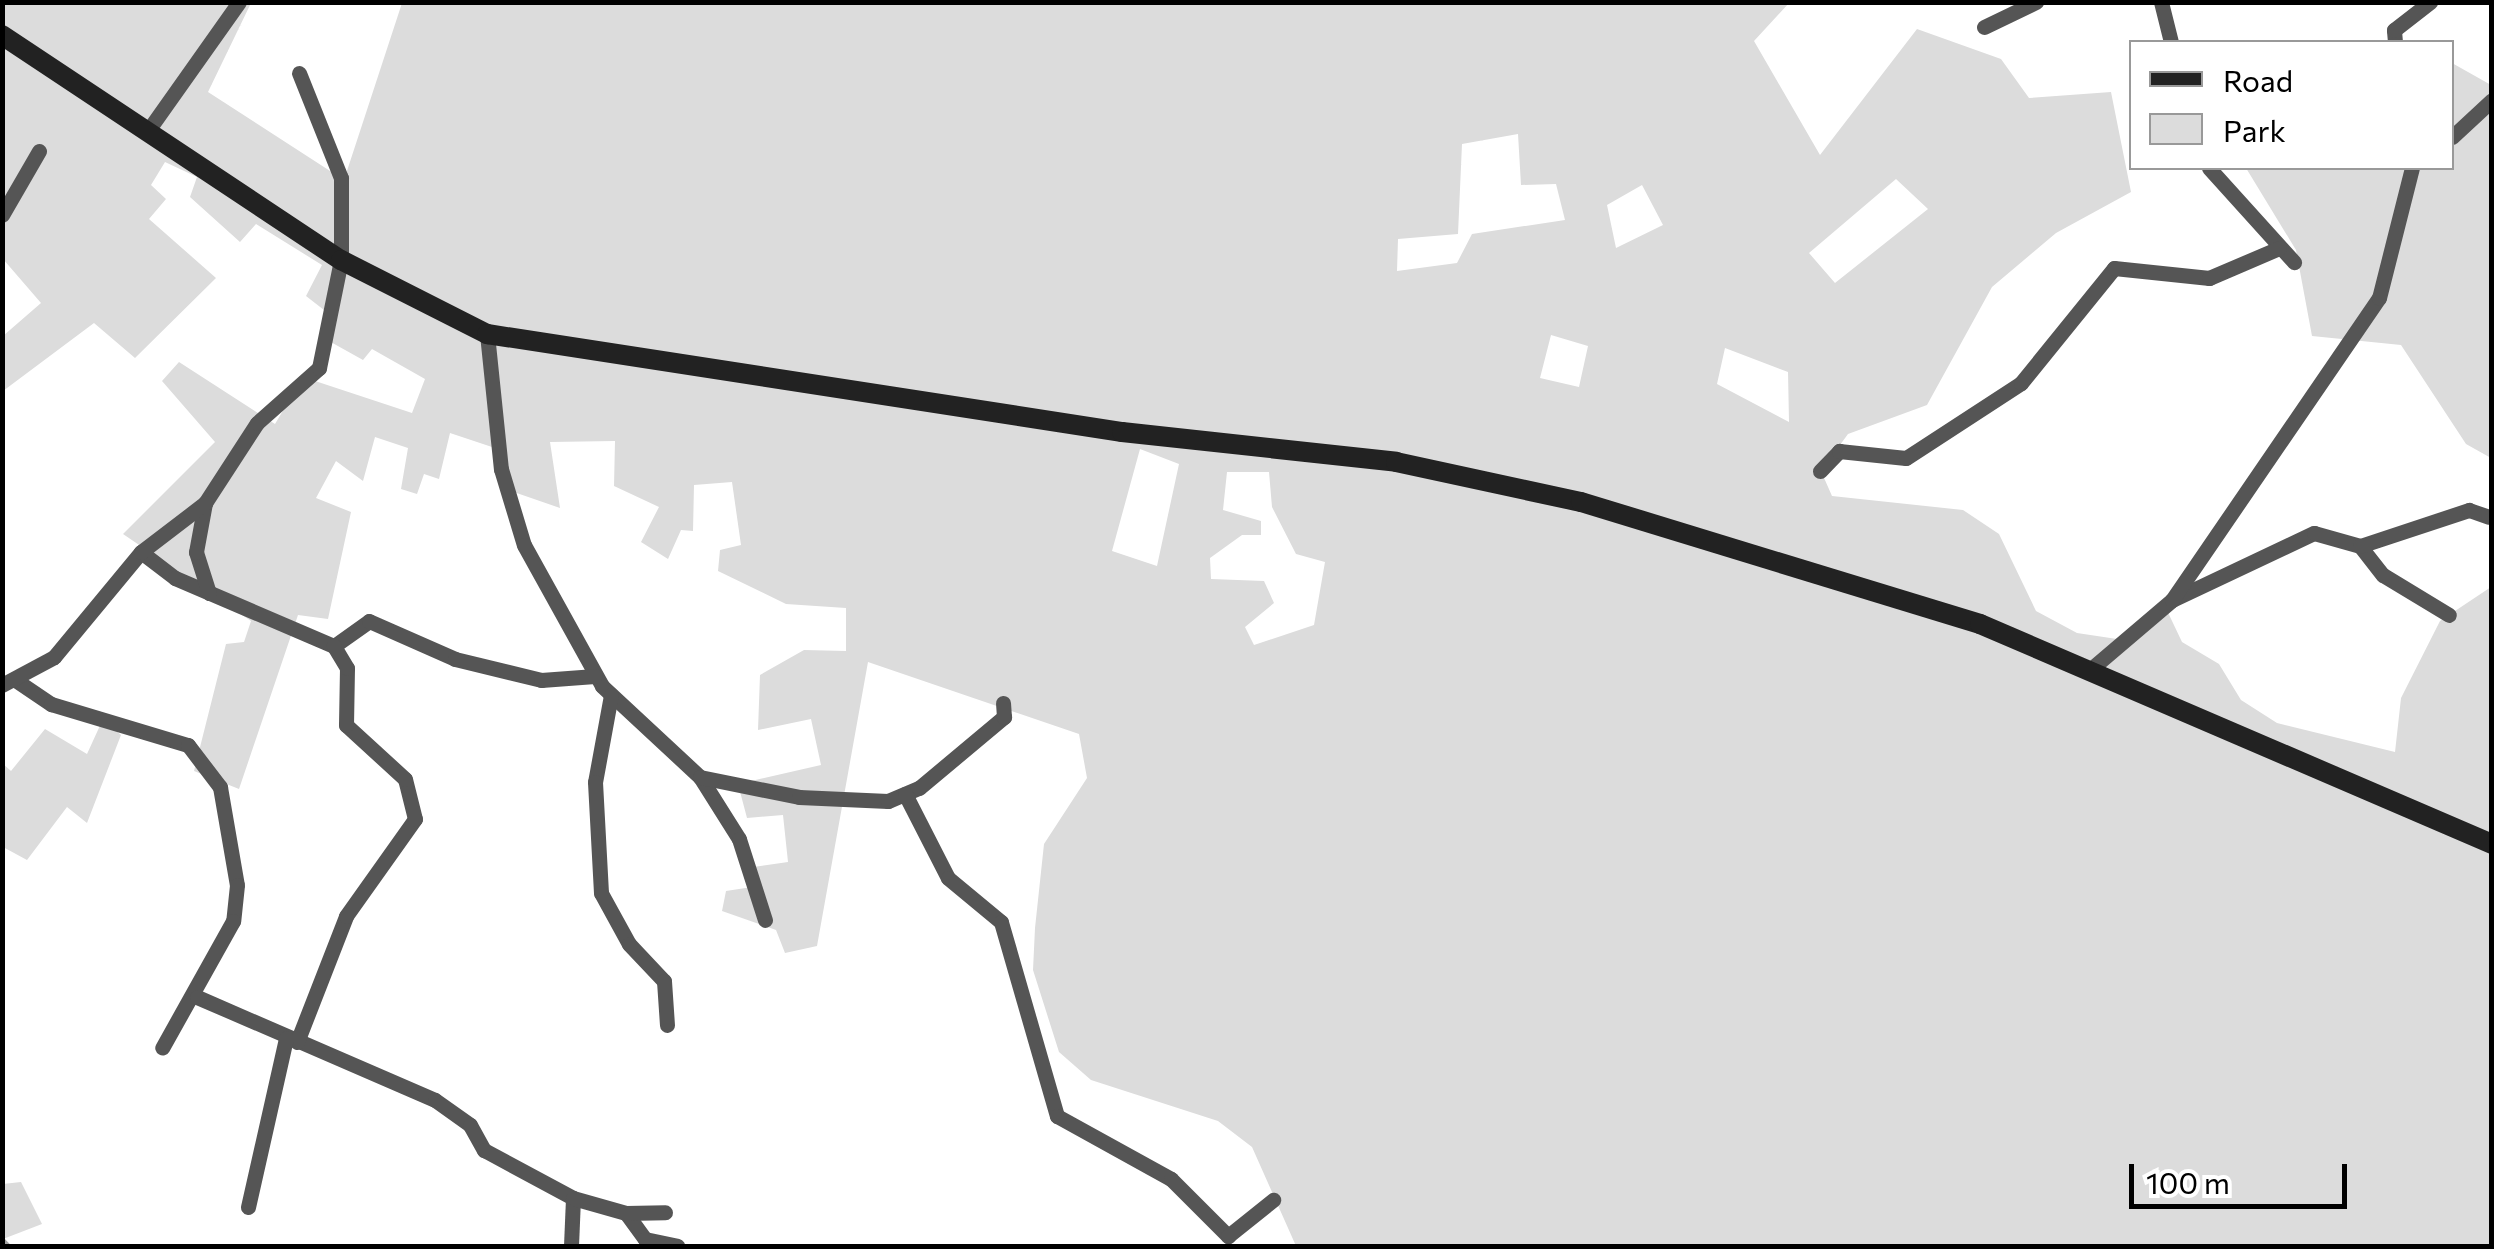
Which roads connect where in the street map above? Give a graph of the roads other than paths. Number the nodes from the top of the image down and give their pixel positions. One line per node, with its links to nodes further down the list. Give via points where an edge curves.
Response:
1 (238, 2): 11 (street)
2 (2036, 2): 5 (street)
3 (2161, 2): 7 (street)
4 (2426, 4): 8 (street, via 2394,30)
5 (1984, 27)
6 (2, 34): 11 (main road)
7 (2170, 40)
8 (2394, 40)
9 (299, 72): 18 (street, via 341,178)
10 (2492, 100): 12 (street)
11 (147, 132): 18 (main road)
12 (2454, 134)
13 (39, 150): 16 (street)
14 (2211, 170): 17 (street)
15 (2415, 170): 27 (street, via 2379,298)
16 (2, 215)
17 (2279, 248): 19 (street); 21 (street, via 2209,278 2114,268 2021,384 1906,458 1838,451)
18 (342, 260): 20 (main road); 22 (street, via 319,368 258,423)
19 (2294, 262)
20 (487, 334): 30 (main road, via 1485,480 1980,624); 31 (street, via 508,501)
21 (1820, 471)
22 (205, 503): 25 (street); 26 (street, via 196,552)
23 (2490, 517): 24 (street, via 2469,510)
24 (2360, 546): 27 (street, via 2314,533 2280,542); 28 (street, via 2383,575)
25 (141, 552): 26 (street); 32 (street, via 54,657)
26 (209, 592): 29 (street)
27 (2172, 600): 30 (street)
28 (2450, 615)
29 (334, 646): 31 (street, via 369,621 424,651 521,675); 41 (street, via 348,668 346,725 405,779 415,819 346,916)
30 (2091, 669): 37 (main road)
31 (595, 676): 33 (street)
32 (8, 682): 39 (street, via 51,704 188,745 207,760 237,885 233,921)
33 (611, 695): 35 (street); 40 (street, via 594,782 602,893 629,944 664,981)
34 (1002, 704): 36 (street, via 1004,717)
35 (700, 776): 36 (street, via 854,804); 38 (street, via 739,839)
36 (905, 794): 48 (street, via 948,878 1000,922 1057,1116 1170,1179)
37 (2492, 844)
38 (765, 920)
39 (197, 997): 41 (street); 42 (street)
40 (667, 1026)
41 (291, 1040): 43 (street, via 435,1100 470,1125 484,1150); 45 (street)
42 (162, 1048)
43 (572, 1198): 47 (street); 49 (street)
44 (1273, 1200): 48 (street)
45 (248, 1207)
46 (665, 1212): 47 (street)
47 (626, 1213): 50 (street, via 645,1239)
48 (1228, 1236): 51 (street)
49 (572, 1246)
50 (677, 1246)
51 (1243, 1246)

